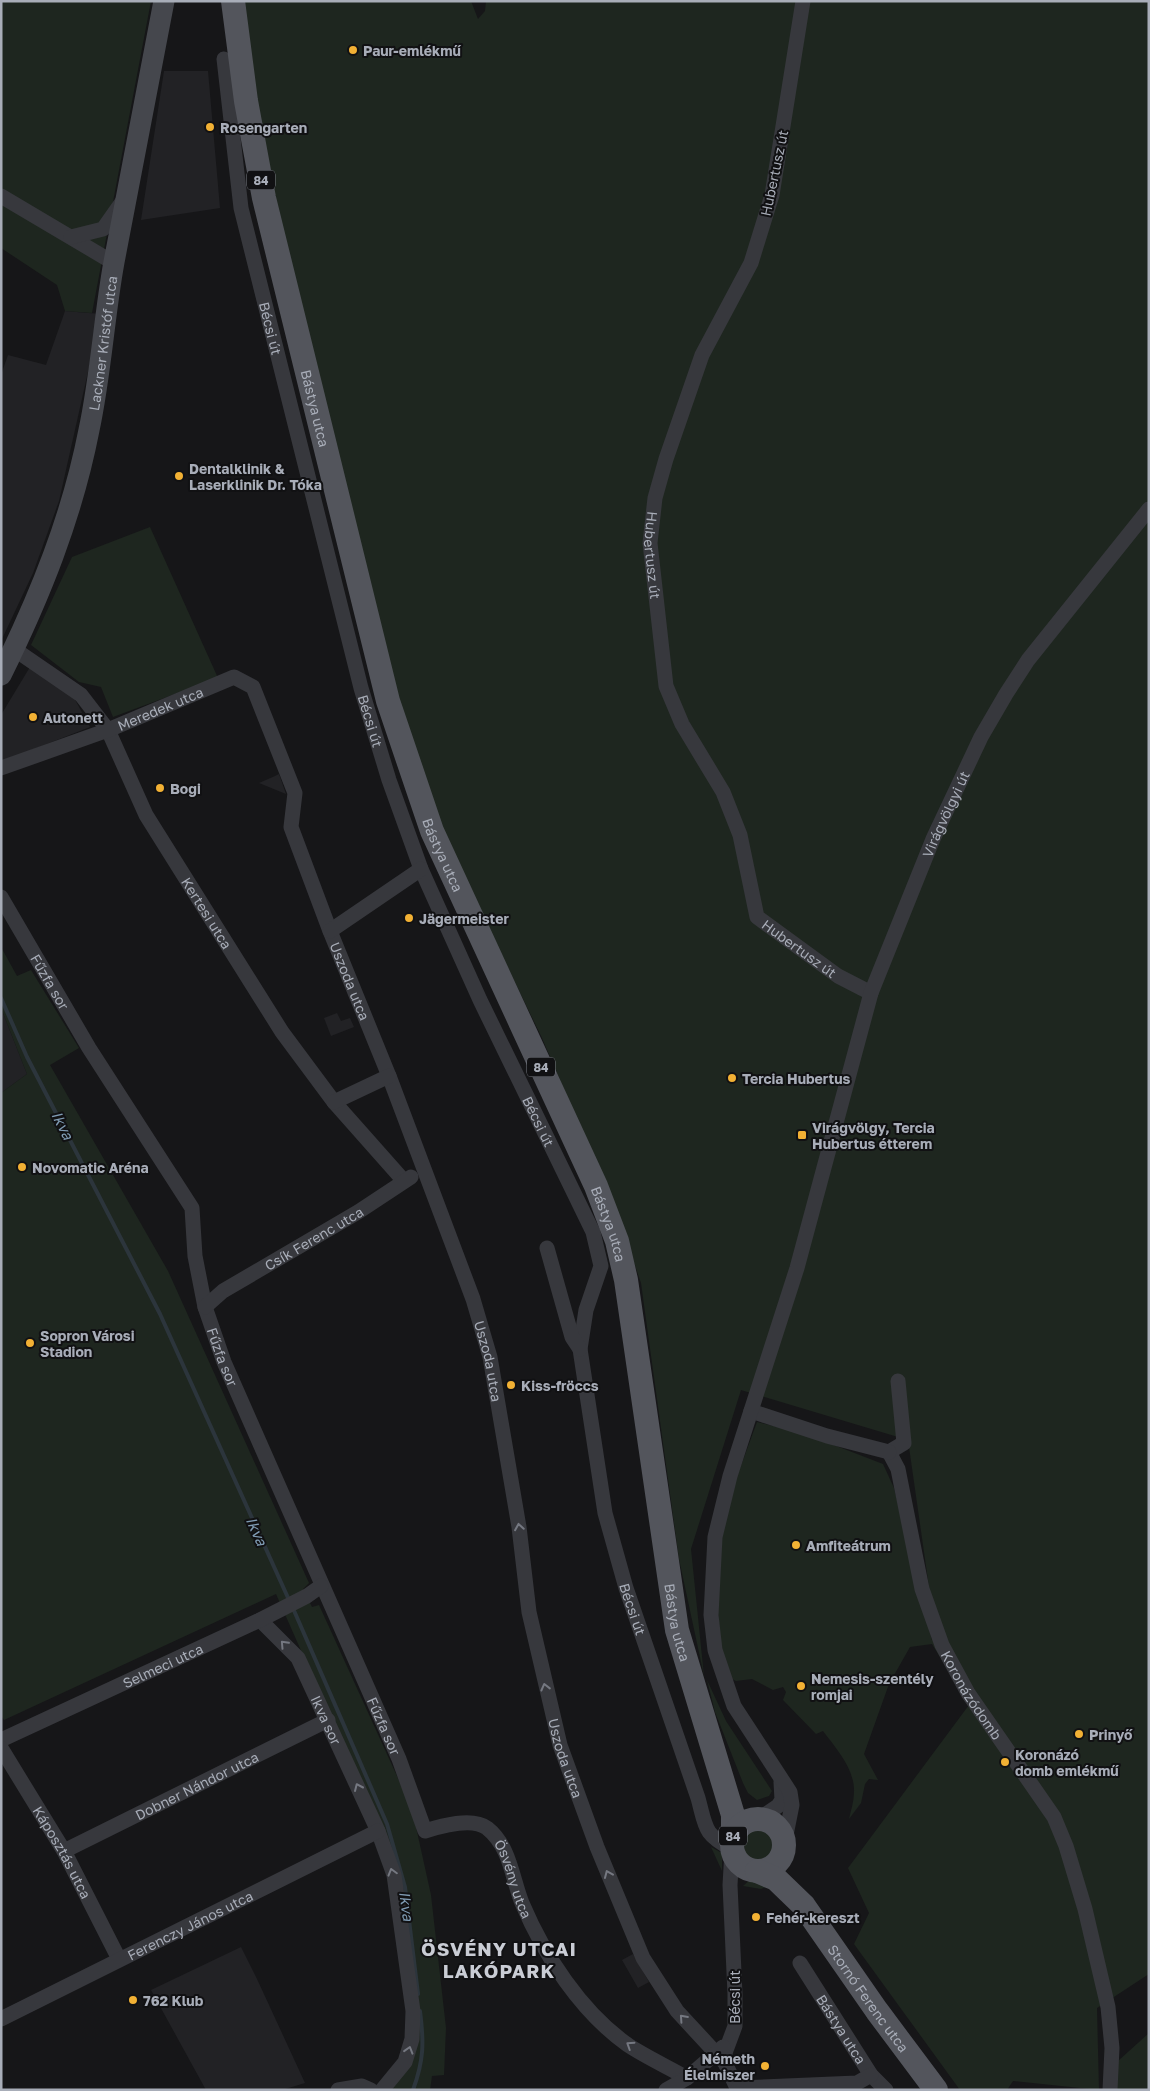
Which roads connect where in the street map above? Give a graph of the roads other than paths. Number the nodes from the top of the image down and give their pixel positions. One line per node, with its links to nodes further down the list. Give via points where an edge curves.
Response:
1 (164, 1): 5 (street, Lackner Kristóf utca)
2 (233, 1): 35 (main road, Bástya utca / 84, via 246,101 264,198 399,739 432,831 596,1186 617,1241 630,1305 677,1630)
3 (803, 1): 18 (street, Hubertusz út, via 772,195 751,263 702,355 655,498 650,543 666,686 682,724 723,792 740,835 758,917 838,976)
4 (224, 59): 15 (street, Bécsi út, via 242,208 277,357 361,688 388,780)
5 (127, 193): 7 (street, via 103,229); 8 (street, Lackner Kristóf utca)
6 (1, 196): 7 (street)
7 (71, 237): 8 (street)
8 (114, 264): 10 (street, Lackner Kristóf utca, via 90,429 72,502 57,550)
9 (1149, 509): 18 (street, Virágvölgyi út, via 1028,660 985,730 930,846)
10 (14, 649): 11 (street, Lackner Kristóf utca); 13 (street, Kertesi utca, via 81,695)
11 (1, 675)
12 (234, 677): 13 (street, Meredek utca); 17 (street, Uszoda utca, via 253,686 295,793 291,827)
13 (108, 730): 14 (street, Meredek utca); 20 (street, Kertesi utca, via 146,815 282,1032)
14 (1, 768)
15 (420, 869): 17 (street); 25 (street, Bécsi út, via 593,1232 601,1266 586,1310)
16 (1, 897): 24 (street, Fűzfa sor, via 89,1048 192,1208 195,1256)
17 (330, 931): 19 (street, Uszoda utca)
18 (871, 993): 27 (street, Virágvölgyi út, via 797,1268)
19 (389, 1076): 20 (street); 21 (street, Uszoda utca)
20 (334, 1102): 22 (street, Kertesi utca)
21 (423, 1169): 22 (street, Csík Ferenc utca); 48 (street, Uszoda utca, one-way to 21, via 677,2011 643,1958 597,1847 560,1745 529,1612 519,1527 490,1357 473,1299)
22 (404, 1182): 24 (street, Csík Ferenc utca, via 223,1291)
23 (547, 1248): 25 (street, Bécsi út, via 572,1337)
24 (205, 1307): 29 (street, Fűzfa sor, via 224,1362)
25 (580, 1349): 39 (street, Bécsi út, via 605,1512 626,1588 707,1831 713,1838)
26 (898, 1381): 28 (street, via 904,1444)
27 (751, 1411): 28 (street); 34 (street, Virágvölgyi út, via 715,1537 711,1615 715,1650 730,1697)
28 (889, 1452): 58 (street, Koronázódomb, via 898,1469 922,1589 942,1645 968,1693 1054,1817 1066,1846 1108,2007 1112,2048)
29 (321, 1586): 30 (street, Selmeci utca); 38 (street, Fűzfa sor, via 398,1759)
30 (260, 1620): 31 (street, Ikva sor, one-way to 30, via 298,1658); 32 (street, Selmeci utca)
31 (328, 1720): 37 (street, Ikva sor, one-way to 31); 41 (street, Dobner Nándor utca)
32 (1, 1740)
33 (1, 1748): 41 (street, Káposztás utca)
34 (774, 1767): 36 (street, via 783,1790 782,1800); 40 (street, via 790,1792 792,1805)
35 (722, 1776): 36 (main road, Bástya utca / 84); 39 (main road, Bástya utca / 84, via 733,1815)
36 (758, 1819): 39 (main road, 84, via 741,1824); 40 (main road, 84, via 777,1827 782,1835)
37 (378, 1831): 45 (street, Ferenczy János utca); 54 (street, one-way to 37, via 405,2062 412,2039 413,2011 394,1875)
38 (425, 1831): 50 (street, Ösvény utca, one-way to 38, via 628,2045 590,2011 542,1942 522,1903 502,1844 482,1824 455,1824)
39 (732, 1846): 42 (main road, 84, via 741,1865); 43 (street, Bécsi út)
40 (783, 1849): 42 (main road, via 774,1865); 44 (main road, Stornó Ferenc utca / 84)
41 (64, 1851): 45 (street, Káposztás utca)
42 (757, 1871): 43 (street, Bécsi út, via 748,1873 741,1880); 44 (main road, Stornó Ferenc utca / 84, via 776,1879)
43 (732, 1902): 48 (street, Bécsi út, via 733,2032)
44 (804, 1906): 57 (main road, Stornó Ferenc utca / 84)
45 (119, 1959): 47 (street, Ferenczy János utca)
46 (800, 1963): 49 (street, Bástya utca)
47 (1, 2019)
48 (720, 2059): 50 (street, Bécsi út); 51 (street)
49 (871, 2075): 51 (street, via 857,2083); 56 (street, Bástya utca)
50 (687, 2078): 55 (street, Bécsi út)
51 (738, 2089)
52 (338, 2090): 53 (street, via 362,2086)
53 (370, 2090)
54 (382, 2090)
55 (666, 2090)
56 (886, 2090)
57 (936, 2090)
58 (1110, 2090)

